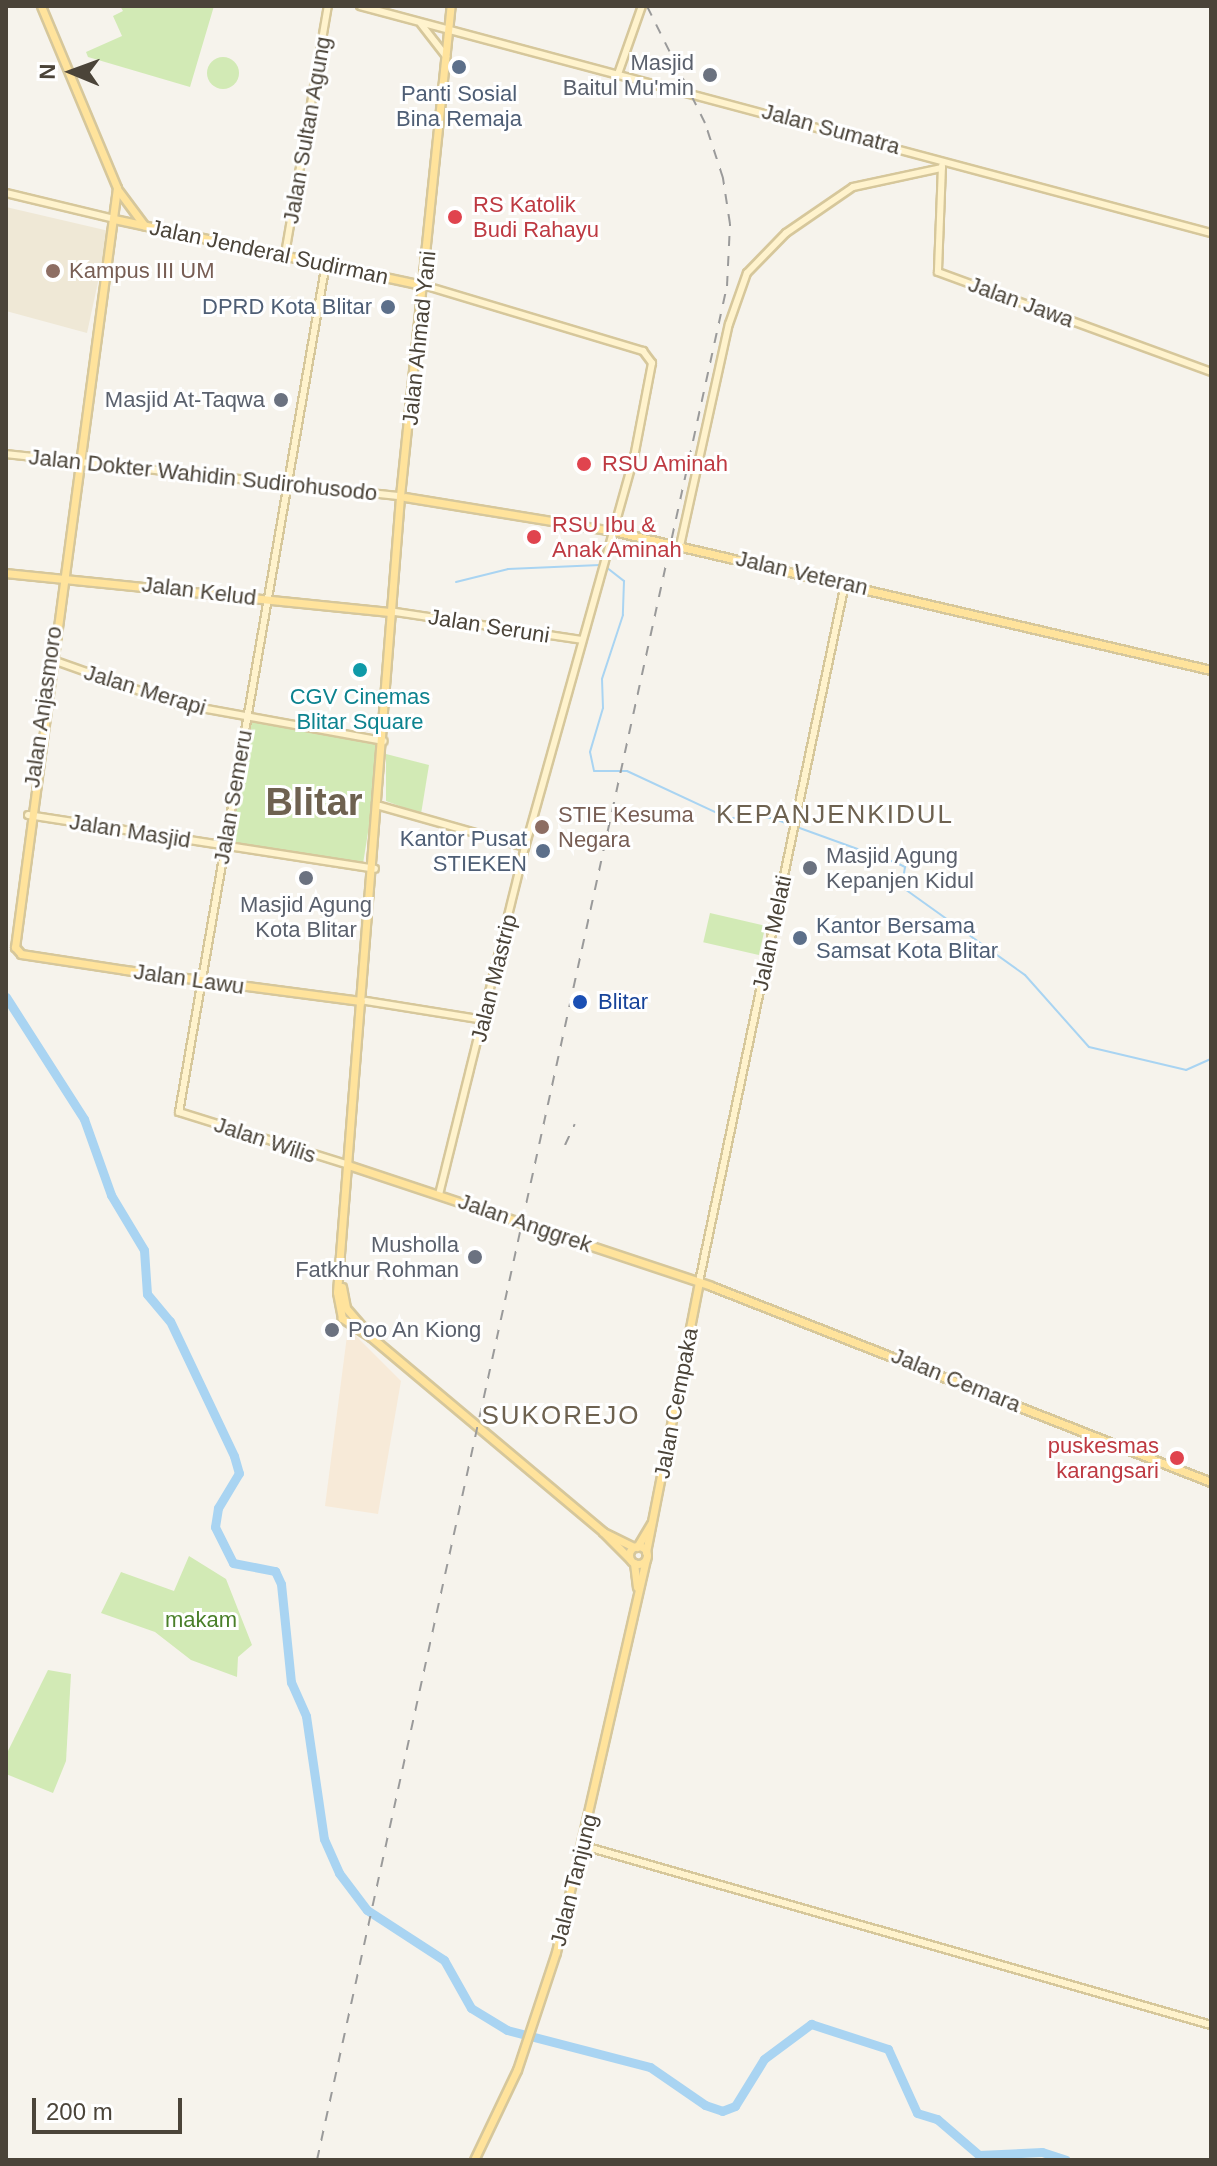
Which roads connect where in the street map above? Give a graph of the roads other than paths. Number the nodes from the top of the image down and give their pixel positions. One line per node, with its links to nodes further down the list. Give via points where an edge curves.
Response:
1 (41, 6): 12 (main road)
2 (328, 6): 17 (main road, Jalan Sultan Agung)
3 (360, 6): 6 (main road, Jalan Sumatra)
4 (451, 6): 7 (main road, Jalan Ahmad Yani)
5 (642, 6): 9 (main road)
6 (419, 22): 7 (main road, Jalan Sumatra); 8 (main road)
7 (448, 31): 8 (main road, Jalan Ahmad Yani); 9 (main road, Jalan Sumatra)
8 (446, 56): 19 (main road, Jalan Ahmad Yani)
9 (620, 69): 10 (main road, Jalan Sumatra)
10 (943, 159): 11 (main road, Jalan Jawa); 16 (main road, Jalan Sumatra)
11 (942, 168): 20 (main road, Jalan Jawa, via 938,272); 26 (main road, via 853,187 757,258 747,273)
12 (117, 188): 14 (main road, Jalan Anjasmoro); 15 (main road)
13 (6, 193): 14 (main road)
14 (114, 219): 15 (main road, Jalan Jenderal Sudirman); 22 (main road, Jalan Anjasmoro)
15 (146, 226): 17 (main road, Jalan Jenderal Sudirman)
16 (1211, 233)
17 (285, 254): 18 (main road, Jalan Jenderal Sudirman)
18 (326, 263): 19 (main road, Jalan Jenderal Sudirman); 23 (main road, Jalan Semeru)
19 (423, 285): 24 (main road, Jalan Ahmad Yani); 25 (main road, Jalan Mastrip, via 648,355 652,378)
20 (1211, 372)
21 (6, 454): 22 (main road, Jalan Dokter Wahidin Sudirohusodo)
22 (78, 461): 23 (main road, Jalan Dokter Wahidin Sudirohusodo); 28 (main road, Jalan Anjasmoro)
23 (288, 482): 24 (main road, Jalan Dokter Wahidin Sudirohusodo); 30 (main road, Jalan Semeru)
24 (403, 497): 25 (main road, Jalan Veteran); 31 (main road, Jalan Ahmad Yani)
25 (613, 531): 26 (main road, Jalan Veteran); 32 (main road, Jalan Mastrip)
26 (680, 546): 29 (main road, Jalan Veteran)
27 (6, 573): 28 (main road, Jalan Kelud)
28 (62, 577): 30 (main road, Jalan Kelud); 33 (main road, Jalan Anjasmoro)
29 (845, 584): 34 (main road, Jalan Veteran); 49 (main road, Jalan Melati)
30 (267, 599): 31 (main road, Jalan Kelud); 35 (main road, Jalan Semeru)
31 (393, 612): 32 (main road, Jalan Seruni); 36 (main road, Jalan Ahmad Yani)
32 (582, 640): 40 (main road, Jalan Mastrip)
33 (50, 659): 35 (main road, Jalan Merapi, via 155,698); 38 (main road, Jalan Anjasmoro)
34 (1211, 667)
35 (248, 718): 36 (main road, Jalan Merapi); 39 (main road, Jalan Semeru)
36 (384, 741): 37 (main road, Jalan Ahmad Yani)
37 (380, 806): 40 (main road); 41 (main road, Jalan Ahmad Yani)
38 (28, 815): 39 (main road, Jalan Masjid); 42 (main road, Jalan Anjasmoro, via 13,928)
39 (225, 846): 41 (main road, Jalan Masjid); 43 (main road, Jalan Semeru)
40 (525, 847): 45 (main road, Jalan Mastrip)
41 (375, 869): 44 (main road, Jalan Ahmad Yani)
42 (17, 952): 43 (main road, Jalan Lawu)
43 (199, 981): 44 (main road, Jalan Lawu); 46 (main road, Jalan Semeru)
44 (364, 1001): 45 (main road); 47 (main road, Jalan Ahmad Yani)
45 (484, 1020): 48 (main road, Jalan Mastrip)
46 (179, 1112): 47 (main road, Jalan Wilis)
47 (351, 1166): 48 (main road, Jalan Anggrek); 52 (main road, Jalan Ahmad Yani, via 340,1273 346,1308 371,1337)
48 (439, 1194): 49 (main road, Jalan Anggrek)
49 (699, 1282): 50 (main road, Jalan Cemara); 51 (main road, Jalan Cempaka)
50 (1211, 1482)
51 (653, 1523): 53 (main road, Jalan Cempaka); 54 (main road, Jalan Cempaka)
52 (603, 1532): 53 (main road); 55 (main road)
53 (636, 1547): 54 (main road); 55 (main road, Jalan Cempaka)
54 (646, 1556): 55 (main road); 56 (main road, Jalan Tanjung)
55 (632, 1561): 56 (main road, Jalan Tanjung)
56 (637, 1589): 57 (main road, Jalan Tanjung)
57 (584, 1846): 58 (main road); 59 (main road, Jalan Tanjung, via 534,2025)
58 (1211, 2025)
59 (474, 2160)

